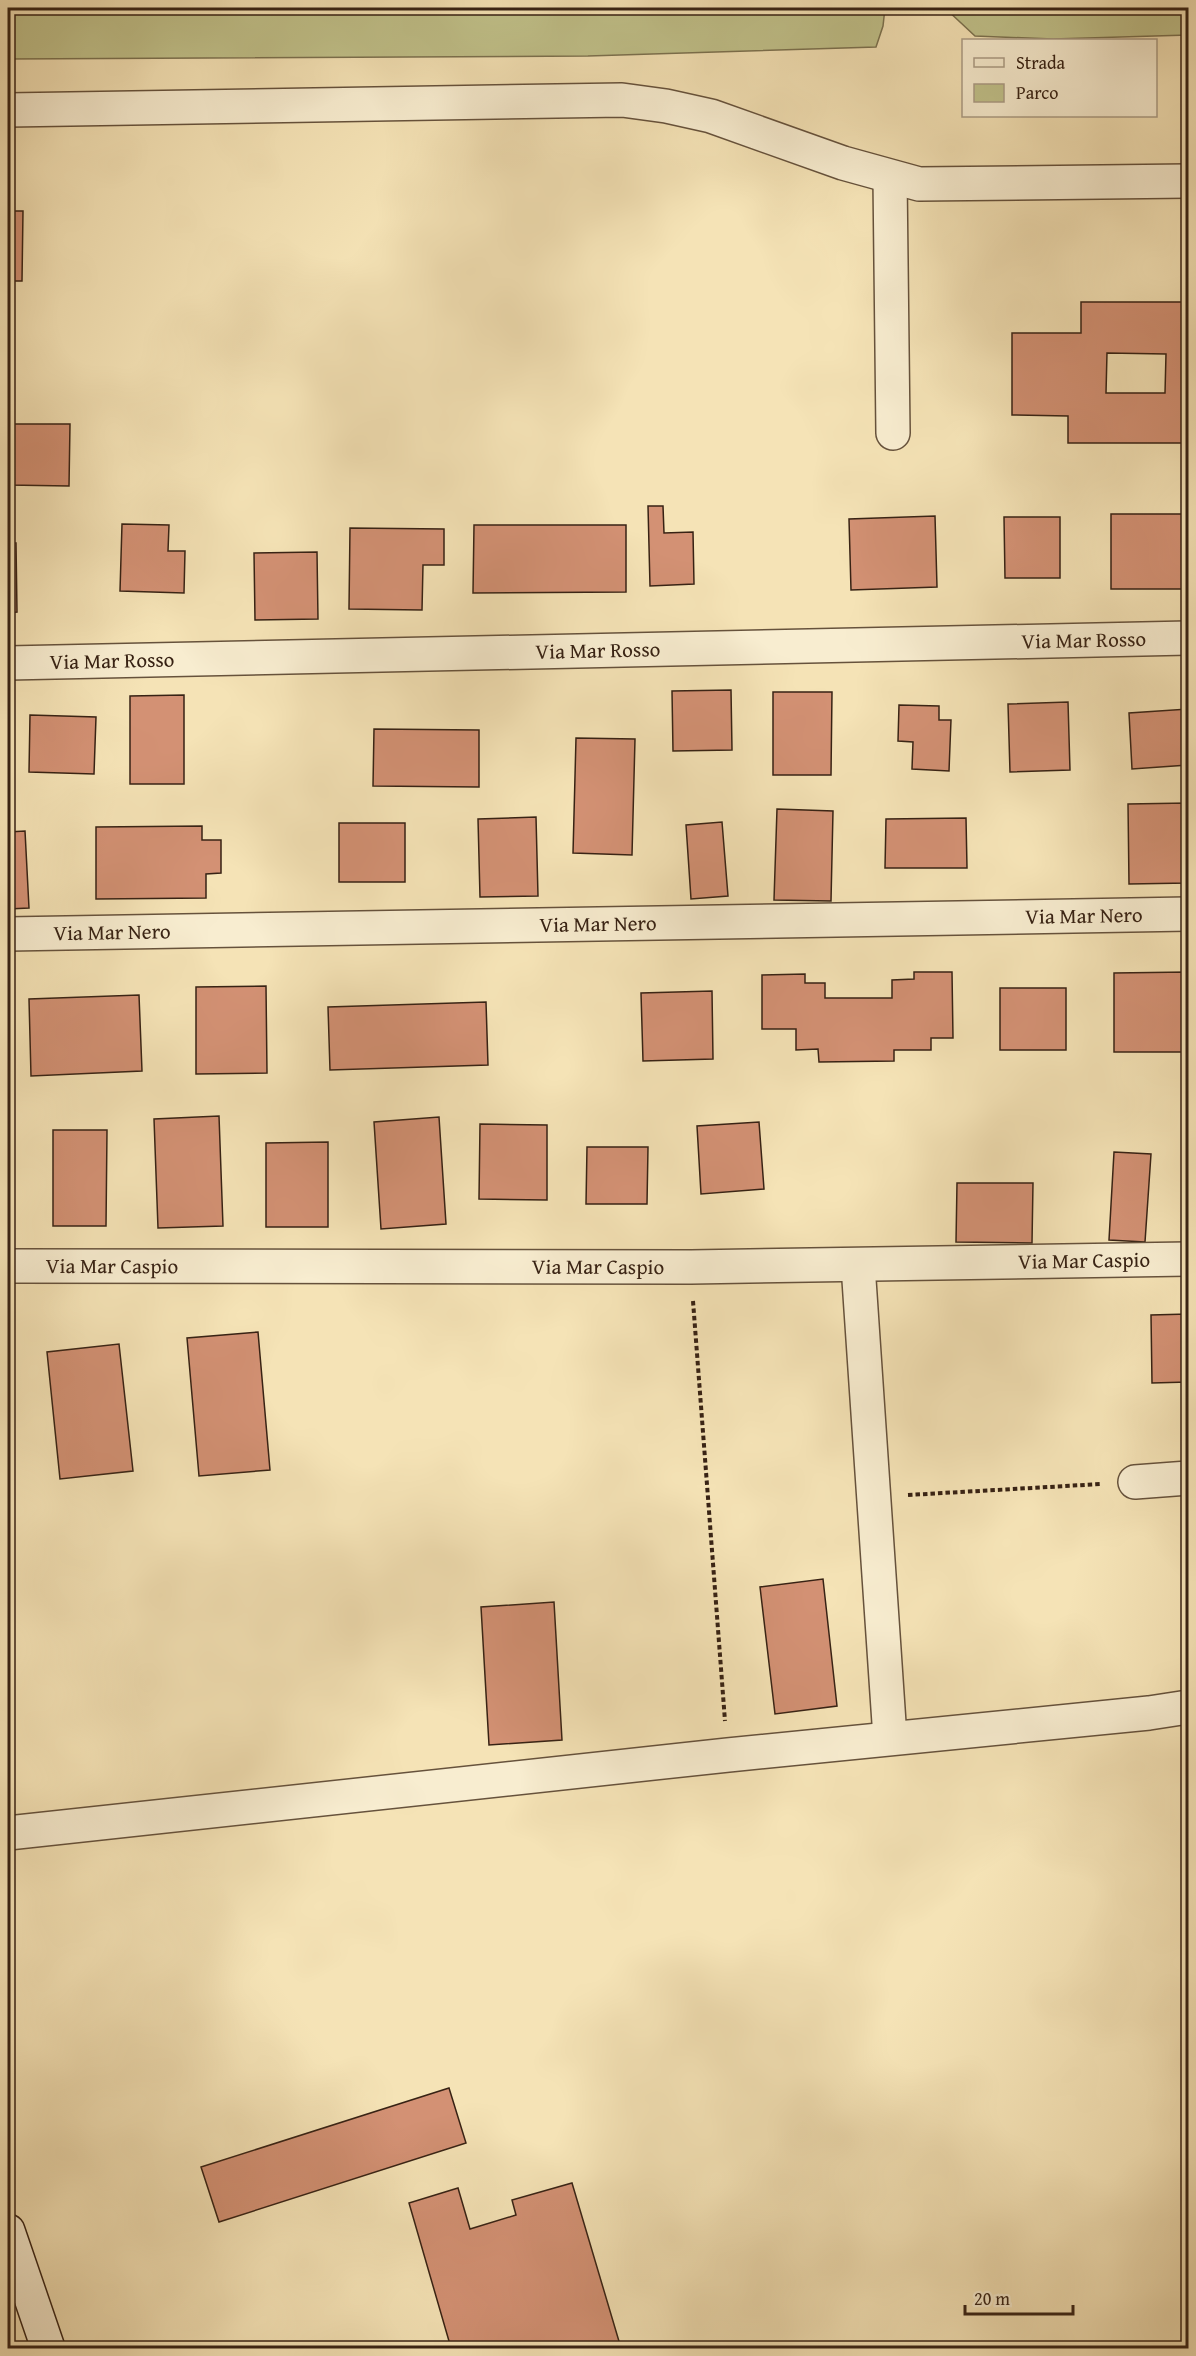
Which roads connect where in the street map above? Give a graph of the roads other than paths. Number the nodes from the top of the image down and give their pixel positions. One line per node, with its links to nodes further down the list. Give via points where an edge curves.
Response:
1 (8, 110): 2 (street, via 642,102 711,116)
2 (890, 177): 3 (street, via 930,185); 4 (street)
3 (1188, 181)
4 (893, 433)
5 (1188, 638): 6 (street, Via Mar Rosso)
6 (8, 663)
7 (1188, 914): 8 (street, Via Mar Nero)
8 (8, 934)
9 (1188, 1259): 10 (street, Via Mar Caspio)
10 (858, 1265): 11 (street, Via Mar Caspio); 15 (street)
11 (8, 1266)
12 (1188, 1478): 13 (street)
13 (1135, 1482)
14 (1188, 1707): 15 (street)
15 (890, 1738): 16 (street)
16 (8, 1833)
17 (8, 2230): 18 (street)
18 (48, 2349)

